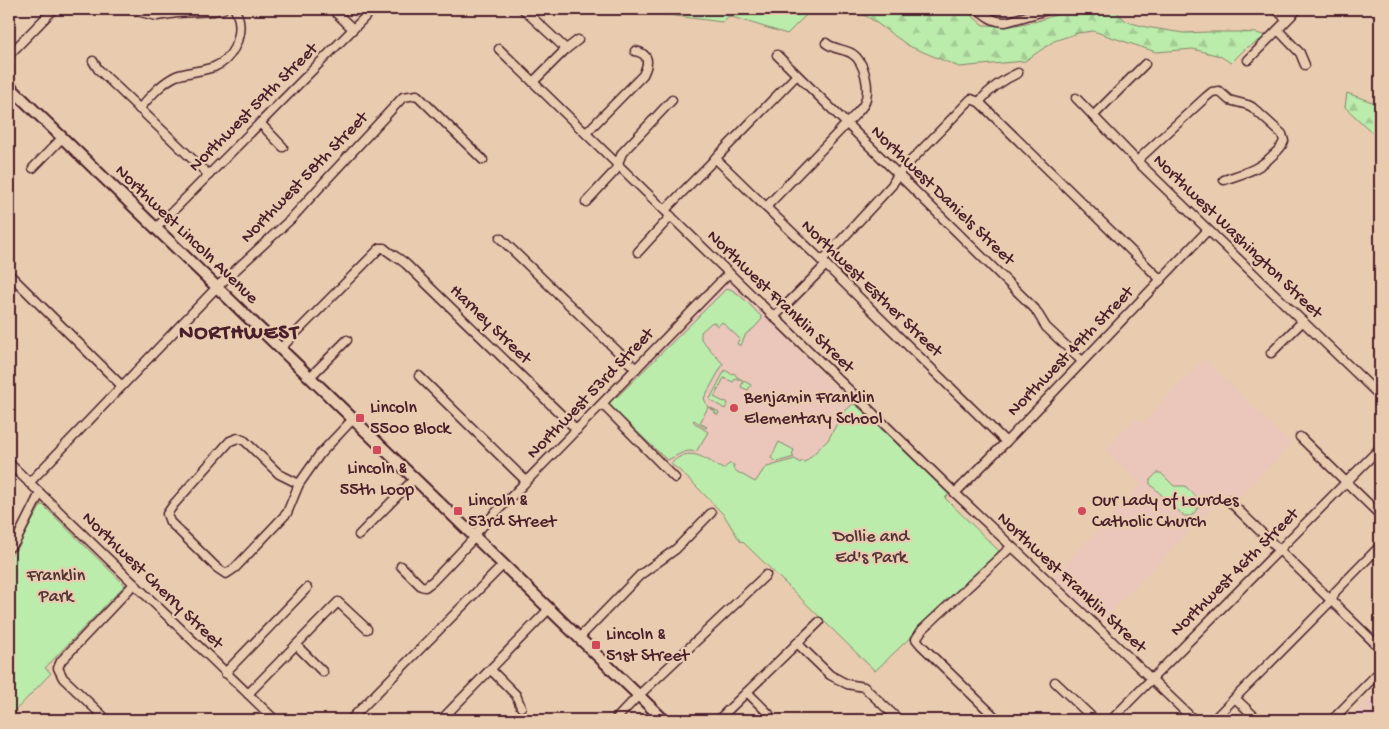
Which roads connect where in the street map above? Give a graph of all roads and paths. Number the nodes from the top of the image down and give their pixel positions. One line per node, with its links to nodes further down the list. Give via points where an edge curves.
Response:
1 (54, 9): 20 (street)
2 (128, 9): 3 (street, via 157,16)
3 (223, 9)
4 (235, 9): 33 (street, via 239,20 238,35 228,57 222,63 164,83)
5 (332, 9): 13 (street)
6 (373, 9): 13 (street, Northwest 59th Street)
7 (523, 9): 18 (street)
8 (978, 9): 9 (street, via 991,20 1006,22)
9 (1050, 9)
10 (1276, 9): 12 (street)
11 (1298, 9): 12 (street)
12 (1286, 19): 14 (street)
13 (353, 29): 35 (street, Northwest 59th Street)
14 (1278, 30): 22 (street); 25 (street, via 1300,52)
15 (578, 40): 18 (street)
16 (826, 43): 36 (street, via 853,54 863,66 867,88 865,102)
17 (499, 49): 28 (street, Northwest Franklin Street)
18 (566, 49): 28 (street)
19 (635, 51): 37 (street, via 646,56 645,71)
20 (9, 55)
21 (777, 55): 27 (street, Northwest Daniels Street)
22 (1248, 60)
23 (93, 62): 33 (street)
24 (1145, 64): 34 (street)
25 (1305, 65)
26 (1018, 73): 32 (street, via 1004,79)
27 (797, 75): 36 (street, Northwest Daniels Street); 40 (street)
28 (533, 82): 37 (street, Northwest Franklin Street)
29 (9, 86): 38 (street, Northwest Lincoln Avenue)
30 (1076, 98): 34 (street, Northwest Washington Street)
31 (672, 100): 43 (street, via 622,154)
32 (979, 102): 45 (street, via 971,99); 59 (street)
33 (140, 110): 46 (street)
34 (1093, 116): 42 (street, Northwest Washington Street)
35 (260, 124): 39 (street); 46 (street, Northwest 59th Street)
36 (847, 124): 45 (street, Northwest Daniels Street); 49 (street)
37 (586, 133): 43 (street, Northwest Franklin Street)
38 (62, 138): 44 (street); 52 (street, Northwest Lincoln Avenue)
39 (283, 147)
40 (715, 158): 49 (street, Northwest Esther Street); 50 (street)
41 (483, 160): 60 (street, Northwest 58th Street, via 417,95 403,97 292,219)
42 (1138, 162): 47 (street, via 1206,97 1219,91 1229,100 1252,107 1282,134 1284,141 1265,163); 53 (street, Northwest Washington Street)
43 (618, 164): 48 (street); 50 (street, Northwest Franklin Street)
44 (34, 168)
45 (898, 174): 56 (street); 66 (street, Northwest Daniels Street, via 1036,309 1046,327)
46 (209, 175): 52 (street, Northwest 59th Street)
47 (1224, 180)
48 (586, 202)
49 (766, 207): 56 (street, Northwest Esther Street)
50 (665, 210): 51 (street, Northwest Franklin Street)
51 (671, 216): 55 (street); 57 (street, Northwest Franklin Street)
52 (156, 228): 60 (street, Northwest Lincoln Avenue)
53 (1208, 230): 59 (street, Northwest 49th Street); 62 (street, Northwest Washington Street)
54 (500, 238): 67 (street)
55 (638, 252)
56 (824, 263): 61 (street); 76 (street, Northwest Esther Street)
57 (729, 273): 61 (street, Northwest Franklin Street); 67 (street, Northwest 53rd Street)
58 (9, 274): 70 (street)
59 (1161, 280): 66 (street, Northwest 49th Street)
60 (216, 287): 64 (street, Northwest Lincoln Avenue); 70 (street, Northwest 58th Street)
61 (774, 317): 85 (street, Northwest Franklin Street)
62 (1303, 321): 65 (street); 71 (street, Northwest Washington Street)
63 (347, 340): 69 (street)
64 (280, 349): 69 (street, Northwest Lincoln Avenue); 74 (street, Harney Street, via 380,248 384,248 402,260)
65 (1271, 354)
66 (1082, 361): 76 (street, Northwest 49th Street)
67 (636, 369): 72 (street, Northwest 53rd Street)
68 (418, 376): 81 (street)
69 (310, 377): 73 (street, Northwest Lincoln Avenue)
70 (122, 386): 83 (street, Northwest 58th Street)
71 (1380, 396)
72 (602, 404): 74 (street, Northwest 53rd Street); 79 (street)
73 (353, 419): 80 (street, Northwest Lincoln Avenue); 84 (street, via 320,454)
74 (577, 430): 81 (street, Northwest 53rd Street)
75 (1300, 437): 82 (street)
76 (1006, 442): 85 (street, Northwest 49th Street)
77 (1380, 448): 82 (street, Northwest 46th Street)
78 (9, 463): 83 (street, Northwest Cherry Street)
79 (675, 478)
80 (414, 479): 90 (street); 91 (street, Northwest Lincoln Avenue)
81 (526, 481): 91 (street, Northwest 53rd Street)
82 (1346, 482): 89 (street); 95 (street, Northwest 46th Street)
83 (29, 483): 86 (street, Northwest Cherry Street)
84 (300, 484): 84 (street, via 287,513 226,574 170,522 167,514 230,441 238,438 245,440 279,474)
85 (955, 493): 94 (street, Northwest Franklin Street)
86 (40, 494): 93 (street, via 16,541); 99 (street, Northwest Cherry Street)
87 (1228, 500): 95 (street)
88 (711, 513): 105 (street, via 676,549 640,575)
89 (1380, 514)
90 (359, 535)
91 (474, 536): 96 (street, Northwest Lincoln Avenue); 97 (street, Northwest 53rd Street, via 425,587)
92 (1380, 546): 101 (street, via 1335,592)
93 (9, 547)
94 (1011, 547): 113 (street, Northwest Franklin Street); 129 (street, via 916,639)
95 (1279, 550): 101 (street); 113 (street, Northwest 46th Street)
96 (504, 564): 102 (street, Northwest Lincoln Avenue); 123 (street)
97 (401, 566)
98 (766, 575): 117 (street)
99 (134, 584): 112 (street, Northwest Cherry Street); 121 (street, via 58,668 63,678)
100 (306, 588): 112 (street)
101 (1332, 600): 108 (street); 118 (street)
102 (549, 609): 105 (street, Northwest Lincoln Avenue); 109 (street)
103 (819, 622): 106 (street)
104 (367, 629): 107 (street, via 338,602)
105 (580, 638): 117 (street, Northwest Lincoln Avenue)
106 (797, 644): 115 (street); 128 (street, via 830,675 847,684 864,687)
107 (296, 645): 111 (street); 116 (street)
108 (1380, 648)
109 (491, 670): 119 (street, via 516,695); 124 (street)
110 (1380, 671): 135 (street)
111 (323, 672)
112 (225, 673): 116 (street, Northwest Cherry Street)
113 (1151, 679): 131 (street, Northwest 46th Street); 132 (street, Northwest Franklin Street)
114 (1055, 682): 130 (street)
115 (747, 692): 120 (street); 127 (street)
116 (248, 694): 122 (street, Northwest Cherry Street)
117 (638, 696): 125 (street); 126 (street, Northwest Lincoln Avenue)
118 (1235, 698): 133 (street); 134 (street)
119 (521, 707)
120 (768, 714)
121 (107, 720)
122 (275, 720)
123 (350, 720)
124 (441, 720)
125 (614, 720)
126 (664, 720)
127 (718, 720)
128 (899, 720)
129 (998, 720)
130 (1095, 720)
131 (1111, 720)
132 (1194, 720)
133 (1212, 720)
134 (1258, 720)
135 (1332, 720)

